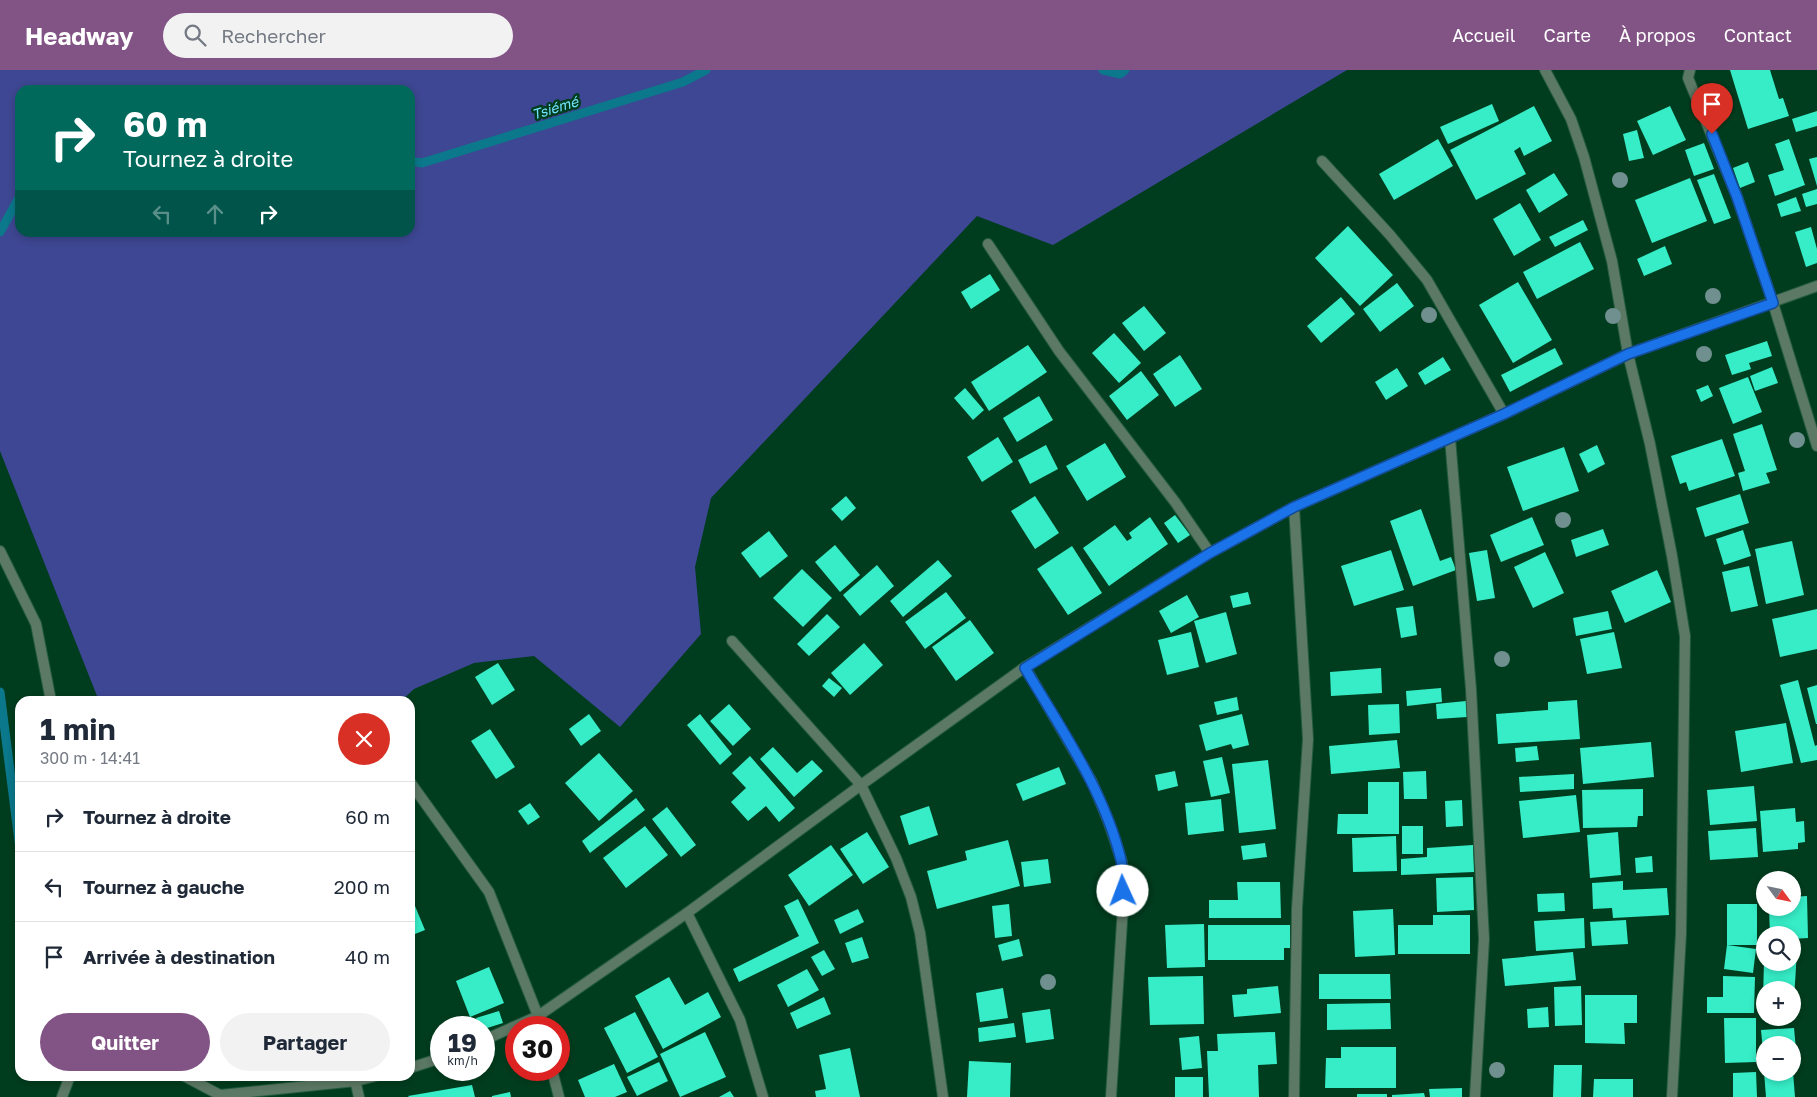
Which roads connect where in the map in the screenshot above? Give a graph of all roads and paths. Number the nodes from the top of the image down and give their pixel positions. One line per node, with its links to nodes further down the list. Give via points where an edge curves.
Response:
1 (1545, 70): 7 (street, via 1571,119 1584,157 1612,261)
2 (1690, 70): 6 (street, via 1688,78 1737,197)
3 (1322, 161): 8 (street, via 1427,280)
4 (988, 244): 13 (street, via 1059,351 1175,502)
5 (1817, 286): 6 (street)
6 (1773, 303): 7 (street); 10 (street)
7 (1628, 354): 8 (street); 36 (street, via 1650,444 1685,636 1681,933)
8 (1504, 414): 9 (street)
9 (1450, 438): 11 (street); 35 (street, via 1471,690 1484,939)
10 (1817, 446)
11 (1294, 507): 13 (street); 34 (street, via 1308,739 1297,908)
12 (0, 551): 16 (street, via 36,624)
13 (1210, 553): 15 (street)
14 (732, 641): 17 (street)
15 (1025, 668): 17 (street); 33 (street, via 1092,782 1122,862 1123,906)
16 (50, 696)
17 (861, 784): 19 (street); 32 (street, via 911,897 920,933)
18 (415, 789): 20 (street, via 489,892)
19 (687, 913): 20 (street); 31 (street, via 740,1020)
20 (538, 1016)
21 (430, 1062): 22 (street)
22 (415, 1066)
23 (68, 1081): 28 (street)
24 (193, 1081): 25 (street, via 220,1095)
25 (338, 1081)
26 (355, 1081): 29 (street)
27 (555, 1081): 30 (street)
28 (62, 1097)
29 (359, 1097)
30 (559, 1097)
31 (762, 1097)
32 (944, 1097)
33 (1111, 1097)
34 (1294, 1097)
35 (1475, 1097)
36 (1672, 1097)

